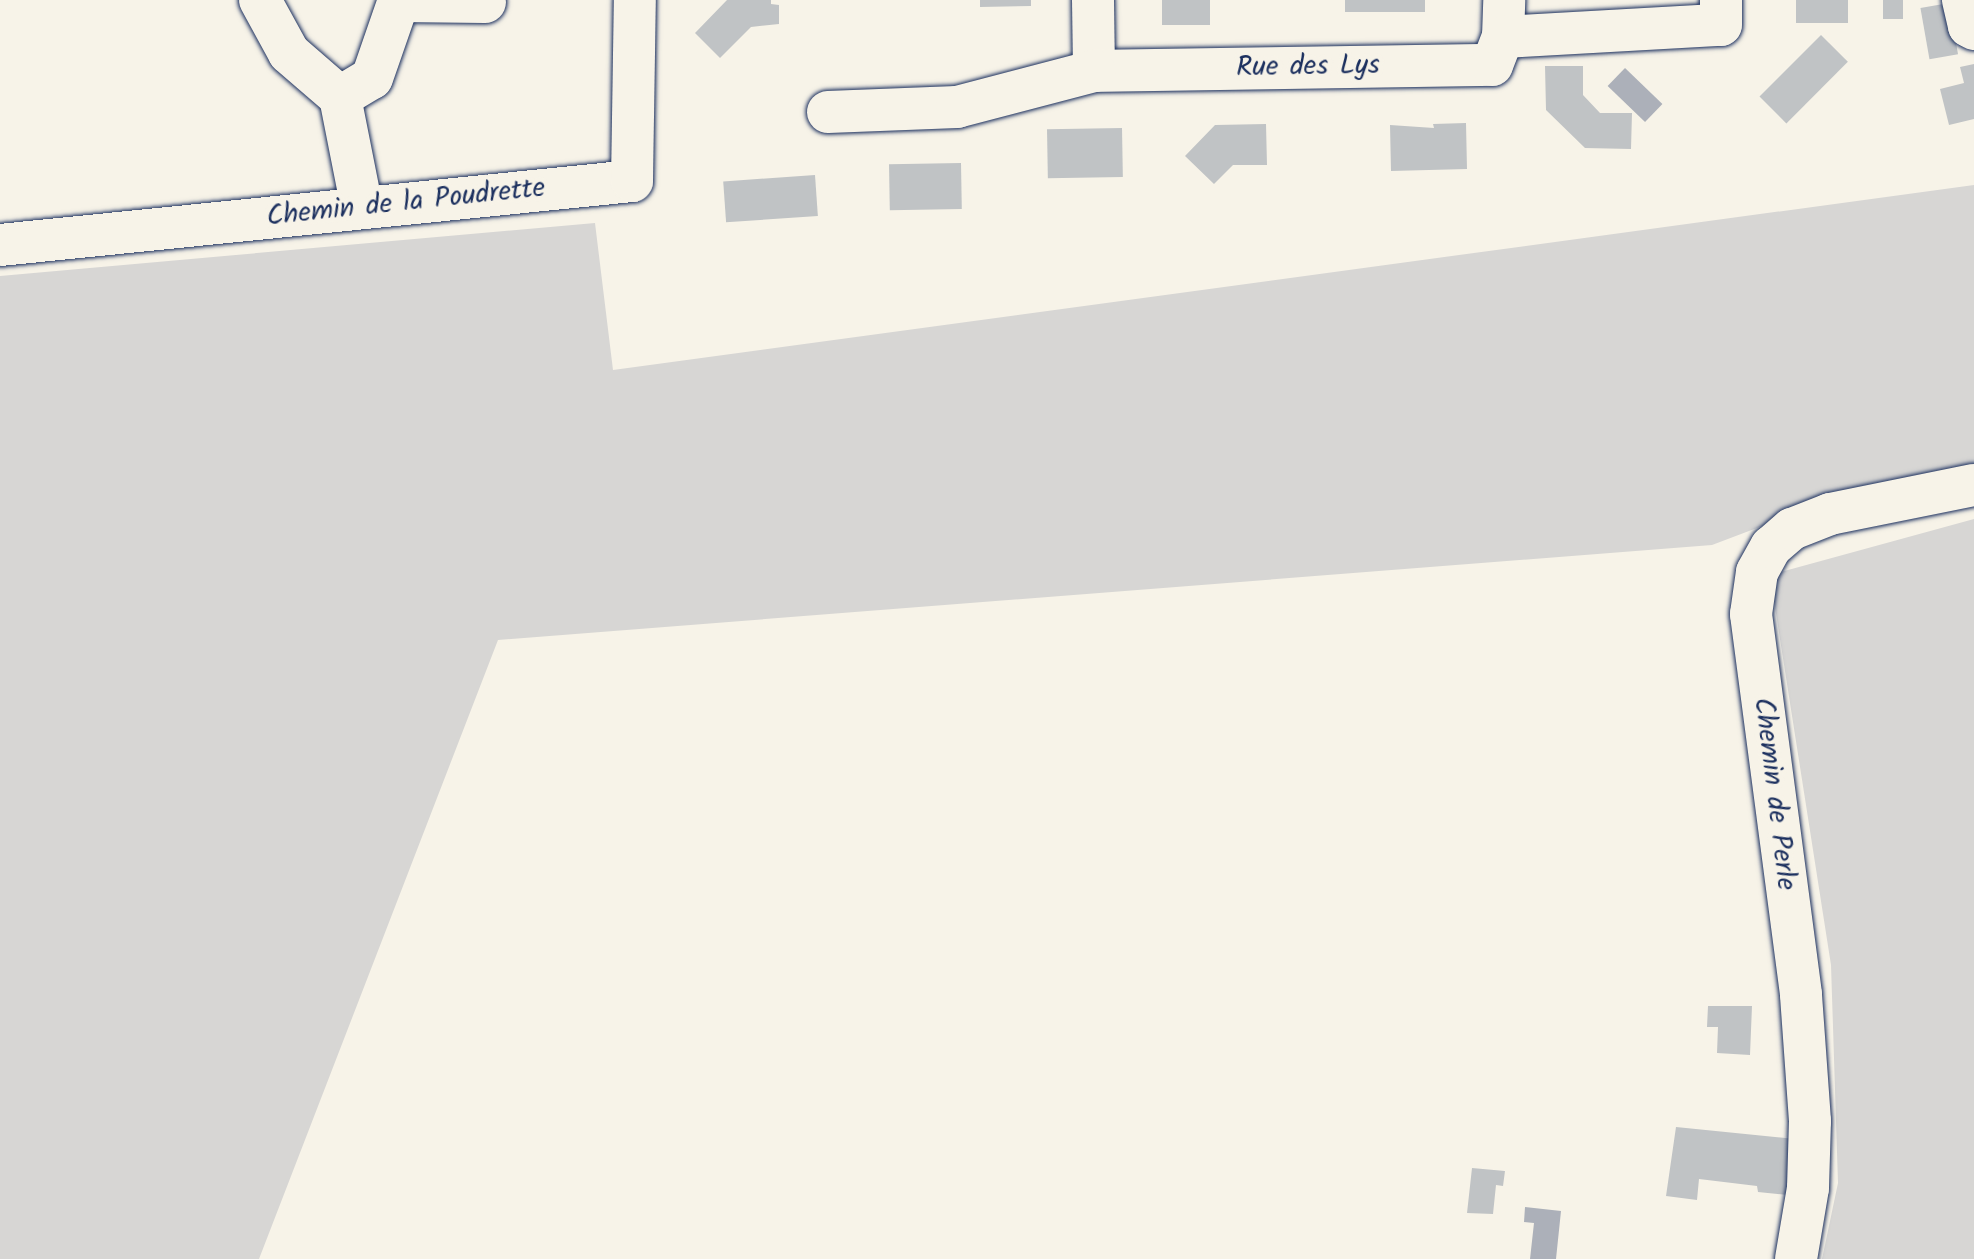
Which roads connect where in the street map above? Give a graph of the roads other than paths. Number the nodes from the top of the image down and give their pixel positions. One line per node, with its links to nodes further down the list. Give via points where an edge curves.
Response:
1 (260, 0): 11 (street, via 289,53)
2 (636, 0): 13 (street, Chemin de la Poudrette, via 632,180)
3 (1092, 0): 10 (street)
4 (1721, 0): 8 (street, Rue des Lys, via 1721,25)
5 (1963, 0): 9 (street)
6 (399, 1): 7 (street); 11 (street, via 372,78)
7 (485, 2)
8 (1503, 19): 10 (street, Rue des Lys, via 1492,64)
9 (1974, 29)
10 (1094, 71): 12 (street, Rue des Lys, via 958,107)
11 (340, 97): 13 (street)
12 (828, 112)
13 (362, 208): 14 (street, Chemin de la Poudrette)
14 (0, 244)
15 (1974, 485): 16 (street, Chemin de Perle, via 1792,529 1757,572 1751,614 1801,994 1810,1121)
16 (1796, 1259)

